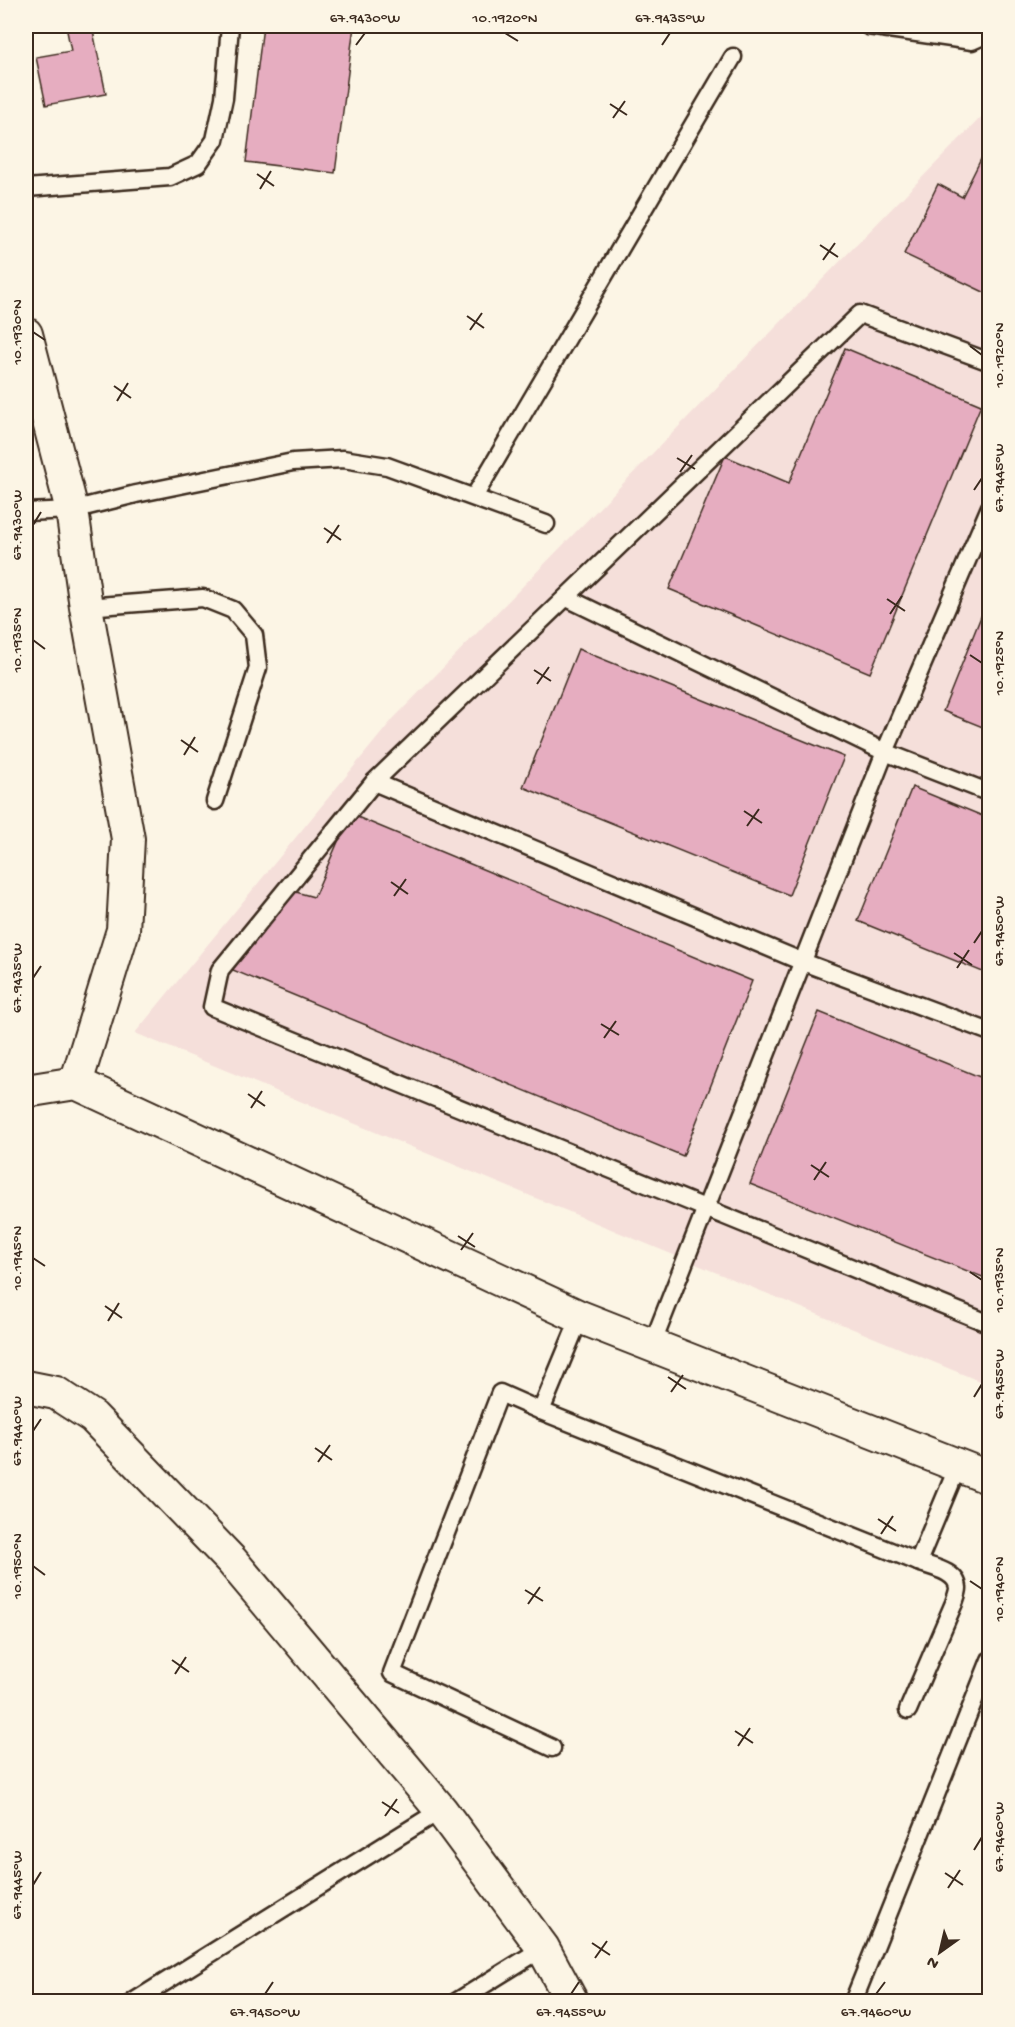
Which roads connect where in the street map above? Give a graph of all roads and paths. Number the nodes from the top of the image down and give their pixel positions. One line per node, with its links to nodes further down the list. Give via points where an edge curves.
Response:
1 (230, 26): 5 (lane, via 224,98 215,140 198,164 170,177)
2 (868, 26): 3 (lane, via 972,41)
3 (990, 33)
4 (733, 57): 8 (lane)
5 (26, 188)
6 (26, 334): 10 (street)
7 (990, 362): 13 (lane, via 860,314)
8 (474, 497): 10 (lane, via 387,466 343,459 293,462); 12 (lane)
9 (990, 507): 15 (lane)
10 (72, 510): 11 (lane); 14 (street)
11 (26, 512)
12 (546, 524)
13 (567, 598): 15 (lane); 16 (lane)
14 (86, 607): 18 (lane, via 202,598 233,610 254,635 258,668); 21 (street, via 128,839 123,930)
15 (885, 752): 17 (lane); 19 (lane)
16 (374, 782): 19 (lane); 23 (lane, via 220,970 212,1007)
17 (990, 793)
18 (215, 801)
19 (803, 962): 20 (lane); 23 (lane)
20 (990, 1032)
21 (76, 1083): 22 (street); 24 (street)
22 (26, 1091)
23 (706, 1208): 25 (lane); 26 (lane)
24 (580, 1317): 26 (street); 28 (lane)
25 (990, 1324)
26 (652, 1345): 29 (street)
27 (26, 1387): 35 (street, via 56,1392 101,1425 231,1560)
28 (541, 1411): 31 (lane); 34 (lane, via 500,1393 392,1674)
29 (958, 1466): 30 (street); 31 (lane)
30 (990, 1478)
31 (918, 1562): 33 (lane, via 943,1570 954,1578 958,1588)
32 (990, 1660): 40 (lane)
33 (908, 1710)
34 (552, 1748)
35 (441, 1810): 36 (street); 37 (lane)
36 (543, 1948): 38 (lane); 39 (street)
37 (133, 2001)
38 (456, 2001)
39 (573, 2001)
40 (853, 2001)

